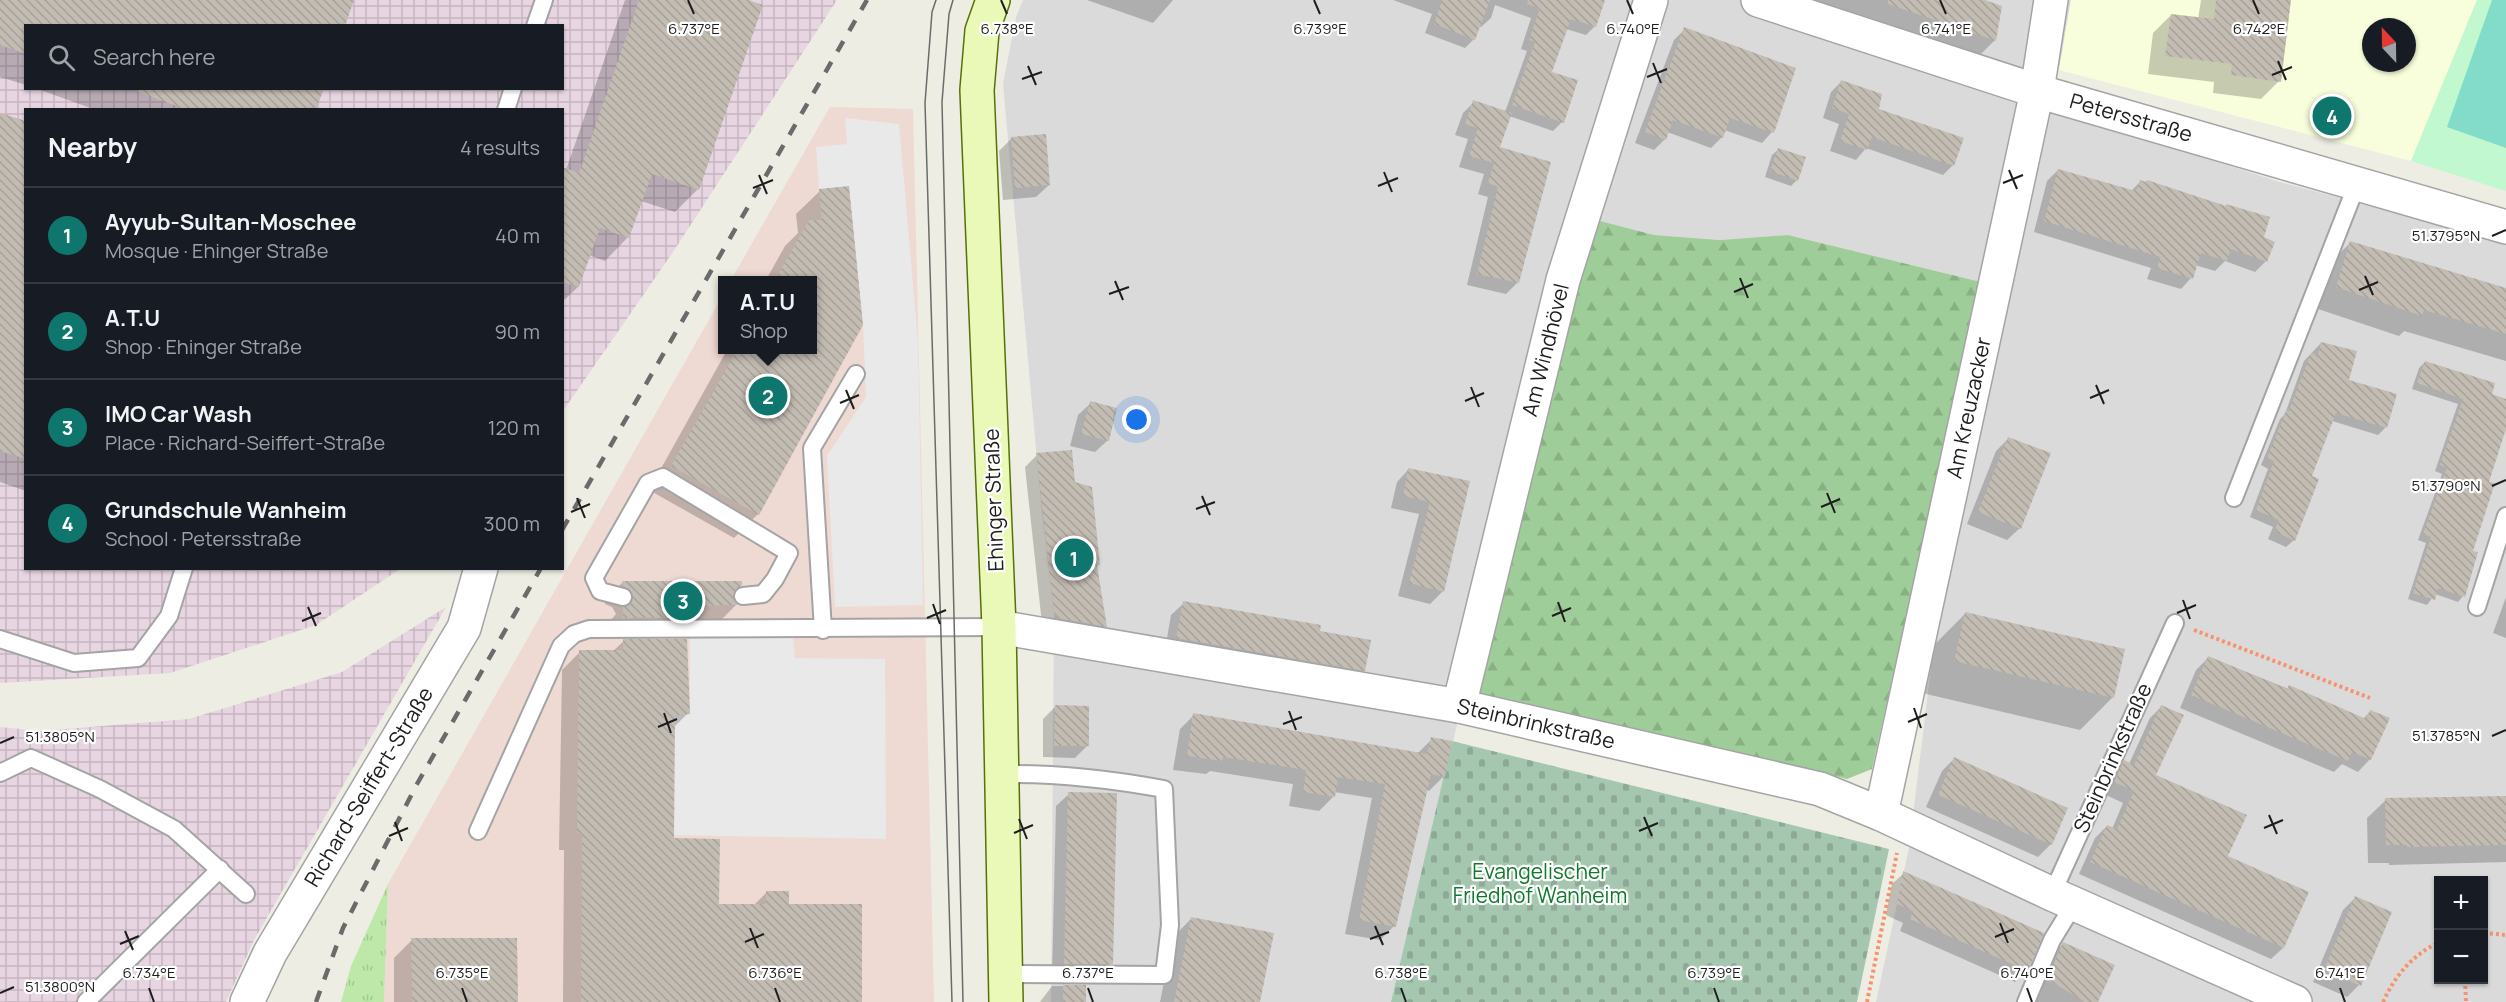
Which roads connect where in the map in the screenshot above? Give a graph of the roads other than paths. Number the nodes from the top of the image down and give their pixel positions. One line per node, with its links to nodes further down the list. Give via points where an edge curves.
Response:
1 (544, 0): 6 (lane)
2 (993, 0): 21 (street, Ehinger Straße, via 982,30 978,90)
3 (1651, 0): 24 (street, Am Windhövel, via 1563,280)
4 (1758, 0): 8 (street, Petersstraße)
5 (2051, 0): 8 (street, Am Kreuzacker)
6 (536, 24)
7 (512, 90): 9 (lane)
8 (2037, 92): 10 (street, Petersstraße); 27 (street, Am Kreuzacker)
9 (507, 108)
10 (2357, 184): 11 (street, Petersstraße); 13 (lane)
11 (2506, 227)
12 (856, 374): 22 (lane, via 812,448)
13 (2234, 498)
14 (2506, 516): 19 (lane)
15 (183, 570): 23 (lane, via 169,616 138,658 74,663)
16 (480, 570): 34 (street, Richard-Seiffert-Straße, via 464,628 270,952)
17 (743, 596): 18 (lane, via 763,594 789,553 663,477 648,483 594,578 600,591)
18 (623, 597)
19 (2477, 607)
20 (2175, 623): 31 (lane, Steinbrinkstraße)
21 (999, 627): 22 (lane); 24 (street, Steinbrinkstraße); 26 (street, Ehinger Straße)
22 (823, 630): 28 (lane, via 589,629 574,634 561,646)
23 (0, 639)
24 (1459, 706): 27 (street, Steinbrinkstraße, via 1820,789)
25 (0, 773): 29 (lane, via 31,758 174,829)
26 (1002, 774): 32 (street, Ehinger Straße); 32 (lane, via 1113,779 1164,789 1170,925 1164,975)
27 (1892, 819): 31 (street, Steinbrinkstraße)
28 (478, 831)
29 (220, 869): 30 (lane); 33 (lane)
30 (246, 894)
31 (2063, 899): 35 (lane, via 2052,940); 36 (street, Steinbrinkstraße)
32 (1005, 988)
33 (86, 1002)
34 (247, 1002)
35 (2026, 1002)
36 (2295, 1002)

